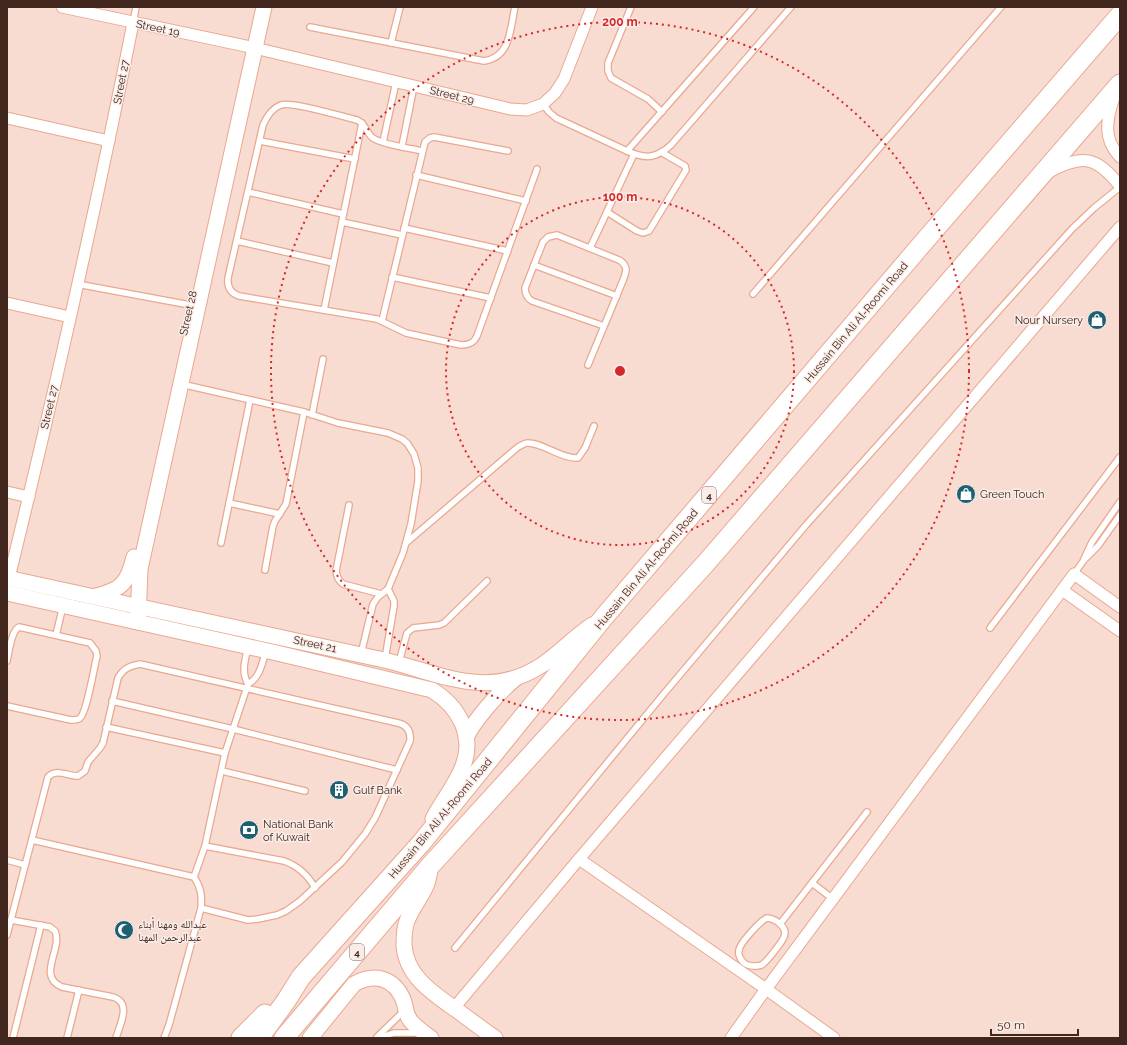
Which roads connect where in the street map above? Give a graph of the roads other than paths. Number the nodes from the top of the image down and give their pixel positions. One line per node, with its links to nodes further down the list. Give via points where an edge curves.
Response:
1 (62, 7): 13 (street, Street 19)
2 (136, 7): 13 (lane)
3 (256, 7): 16 (street, Street 28)
4 (264, 7): 16 (street, Street 28)
5 (400, 7): 15 (lane)
6 (515, 7): 15 (lane, via 506,46 499,55 489,60)
7 (592, 7): 20 (street, Street 29, via 564,79 556,93)
8 (631, 7): 21 (lane, via 608,63 608,71 611,78 648,99)
9 (754, 7): 21 (lane)
10 (792, 7): 31 (lane)
11 (1001, 7): 54 (lane)
12 (1120, 15): 93 (highway, Hussain Bin Ali Al-Roomi Road / 4)
13 (133, 23): 16 (street, Street 19); 24 (street, Street 27)
14 (310, 27): 15 (lane)
15 (391, 43)
16 (251, 47): 17 (street, Street 29); 58 (street, Street 28); 65 (street, Street 28)
17 (396, 82): 19 (street, Street 29); 26 (lane)
18 (1120, 84): 33 (street, via 1107,127 1110,144); 37 (highway, Hussain Bin Ali Al-Roomi Road / 4)
19 (414, 86): 20 (street, Street 29, via 510,109 527,110); 27 (lane)
20 (543, 104): 30 (lane, via 556,118)
21 (662, 112): 30 (lane)
22 (7, 118): 24 (street)
23 (362, 122): 25 (lane, via 284,104 268,114); 26 (lane, via 371,136); 34 (lane)
24 (109, 141): 53 (street, Street 27)
25 (260, 141): 34 (lane); 39 (lane)
26 (384, 142): 27 (lane)
27 (402, 146): 28 (lane)
28 (422, 151): 29 (lane, via 425,142 434,137); 36 (lane)
29 (508, 151)
30 (627, 151): 32 (lane)
31 (662, 152): 32 (lane, via 644,157); 41 (lane, via 685,166 686,170 649,231 640,233)
32 (634, 154): 41 (lane)
33 (1120, 157)
34 (354, 159): 42 (lane)
35 (537, 170): 40 (lane)
36 (416, 175): 40 (lane); 44 (lane)
37 (1040, 177): 38 (street, via 1058,167 1085,160 1107,170); 123 (highway, Hussain Bin Ali Al-Roomi Road / 4, via 706,563)
38 (1120, 187): 133 (lane, via 1072,229 806,525)
39 (248, 192): 42 (lane); 47 (lane)
40 (526, 201): 49 (lane)
41 (607, 212): 48 (lane)
42 (343, 214): 43 (lane)
43 (342, 222): 46 (lane); 50 (lane)
44 (404, 228): 46 (lane); 49 (lane)
45 (1120, 228): 120 (street)
46 (402, 235): 52 (lane)
47 (237, 241): 50 (lane); 59 (lane, via 228,283 232,292 239,296)
48 (590, 248): 51 (lane, via 557,235 551,236 543,242); 55 (lane, via 624,264 625,273)
49 (508, 251): 56 (lane)
50 (334, 263): 59 (lane)
51 (534, 265): 55 (lane); 62 (lane, via 525,288 530,299)
52 (392, 277): 56 (lane); 61 (lane)
53 (77, 284): 58 (lane); 60 (street, Street 27)
54 (753, 294)
55 (616, 296): 62 (lane)
56 (491, 298): 61 (lane, via 476,339 466,345 406,333)
57 (7, 303): 60 (street)
58 (190, 305): 89 (street, Street 28, via 129,575 116,590)
59 (324, 310): 61 (lane)
60 (70, 317): 72 (street, Street 27)
61 (382, 321)
62 (604, 326): 64 (lane)
63 (323, 359): 68 (lane)
64 (588, 365)
65 (181, 384): 66 (lane); 91 (street, Street 28, via 140,569)
66 (250, 400): 67 (lane); 74 (lane)
67 (304, 412): 68 (lane); 76 (lane, via 286,504)
68 (312, 415): 79 (lane, via 396,435 411,448 416,460 418,481)
69 (594, 426): 79 (lane, via 578,458 570,458 534,444 526,443 518,447)
70 (1120, 457): 95 (lane)
71 (7, 492): 72 (street)
72 (29, 497): 83 (street, Street 27)
73 (1120, 502): 80 (lane, via 1092,542)
74 (229, 503): 76 (lane); 78 (lane)
75 (349, 505): 88 (lane, via 336,571 338,580 343,584)
76 (280, 514): 81 (lane, via 273,526)
77 (1120, 516): 80 (lane)
78 (221, 543)
79 (406, 543): 85 (lane)
80 (1084, 560): 82 (lane)
81 (265, 570)
82 (1074, 574): 86 (street); 92 (street)
83 (8, 578): 89 (street, Street 21)
84 (487, 581): 101 (lane, via 444,623 413,628 407,633)
85 (388, 589): 88 (lane); 101 (lane, via 394,601)
86 (1062, 590): 96 (street); 127 (street)
87 (7, 593): 90 (street, Street 21)
88 (381, 594): 100 (lane, via 374,604)
89 (92, 596): 91 (street, Street 21)
90 (63, 606): 94 (street, Street 21); 97 (lane)
91 (138, 606): 94 (street, Street 28); 100 (street, Street 21)
92 (1120, 607)
93 (604, 617): 104 (street, Street 21, via 582,631 542,665); 118 (highway, Hussain Bin Ali Al-Roomi Road / 4)
94 (138, 622): 98 (street, Street 21)
95 (990, 628)
96 (1120, 630)
97 (56, 635): 102 (lane, via 16,628); 108 (lane, via 90,643 96,651 81,718 71,720)
98 (248, 647): 99 (street, Street 21); 105 (lane, via 244,668)
99 (266, 651): 105 (lane, via 259,673); 106 (street, Street 21)
100 (361, 654): 101 (street, Street 21)
101 (391, 661): 103 (street, Street 21)
102 (7, 662)
103 (419, 669): 104 (street, Street 21, via 445,678 474,683); 106 (street, via 423,678)
104 (516, 678): 111 (street, via 476,721)
105 (247, 686): 107 (lane, via 140,664 122,672); 110 (lane); 113 (lane, via 402,724 409,731 410,741)
106 (416, 686): 111 (street, Street 21, via 432,690 452,706 461,720)
107 (112, 701): 109 (lane); 110 (lane)
108 (7, 706)
109 (106, 727): 112 (lane); 117 (lane, via 103,743 83,773 75,776 56,772 48,777)
110 (233, 729): 112 (lane); 113 (lane)
111 (466, 738): 118 (street, Street 21, via 463,765)
112 (225, 753): 114 (lane)
113 (397, 770): 126 (lane, via 365,834 342,862)
114 (222, 771): 115 (lane); 119 (lane)
115 (305, 791)
116 (867, 812): 125 (lane)
117 (32, 840): 122 (lane); 124 (lane)
118 (422, 842): 134 (highway, Hussain Bin Ali Al-Roomi Road / 4)
119 (205, 846): 124 (lane); 126 (lane, via 284,860 302,871)
120 (579, 859): 135 (street); 139 (street)
121 (7, 860): 122 (lane)
122 (25, 865): 129 (lane)
123 (430, 866): 137 (street, via 427,886 406,923 404,938 405,951 412,971); 147 (highway, Hussain Bin Ali Al-Roomi Road / 4)
124 (194, 877): 128 (lane, via 201,890)
125 (812, 883): 127 (lane); 130 (lane)
126 (315, 888): 128 (lane, via 286,911 268,918 248,920)
127 (833, 899): 135 (street)
128 (201, 908): 144 (lane)
129 (11, 920): 131 (lane); 132 (lane)
130 (780, 924): 130 (lane, via 771,919 760,922 740,947 739,955 747,965 756,966 764,963 783,938 785,932)
131 (41, 926): 136 (lane, via 53,929 56,934 50,968 53,980 62,987); 141 (lane)
132 (7, 935)
133 (455, 948)
134 (301, 977): 145 (highway); 146 (highway, Hussain Bin Ali Al-Roomi Road / 4)
135 (766, 989): 151 (street); 152 (street)
136 (79, 990): 142 (lane); 143 (lane, via 113,997 120,1001 124,1013)
137 (432, 993): 138 (street, via 420,991 414,994); 139 (street)
138 (405, 1007): 140 (street, via 410,1021); 148 (street, via 392,984 373,977 363,979 347,991); 149 (lane)
139 (454, 1008): 150 (street)
140 (428, 1036): 149 (lane, via 404,1032)
141 (13, 1038)
142 (67, 1038)
143 (116, 1038)
144 (164, 1038)
145 (241, 1038)
146 (259, 1038)
147 (284, 1038)
148 (310, 1038)
149 (377, 1038)
150 (495, 1038)
151 (731, 1038)
152 (834, 1038)

